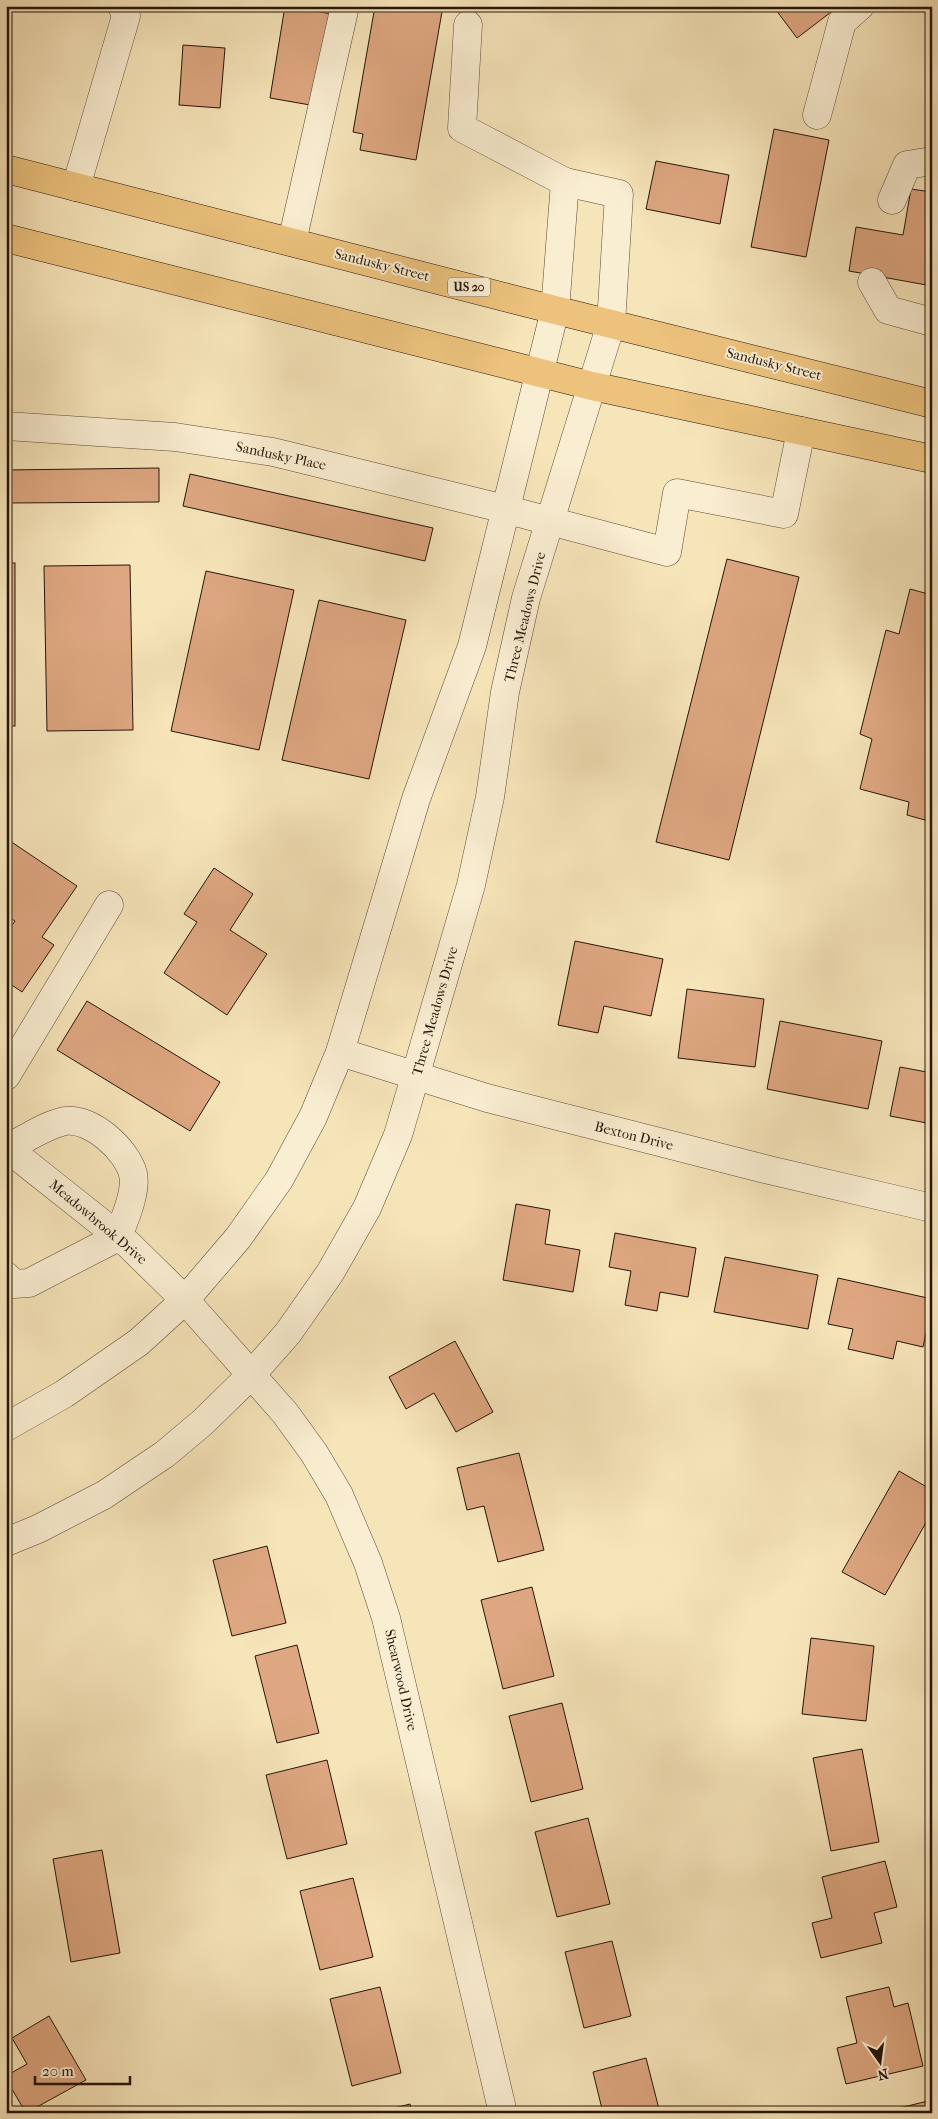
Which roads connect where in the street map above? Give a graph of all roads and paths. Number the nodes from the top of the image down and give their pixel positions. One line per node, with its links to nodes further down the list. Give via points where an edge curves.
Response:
1 (122, 6): 9 (street, via 126,16)
2 (345, 6): 12 (street)
3 (860, 6): 5 (street, via 842,22)
4 (468, 24): 8 (street, via 462,128)
5 (817, 115)
6 (932, 162): 10 (street, via 908,166)
7 (6, 169): 9 (main road, Sandusky Street / US 20)
8 (565, 182): 14 (street); 16 (street, Three Meadows Drive, via 619,194)
9 (76, 187): 12 (main road, Sandusky Street / US 20)
10 (892, 200)
11 (6, 238): 17 (main road)
12 (292, 242): 14 (main road, Sandusky Street / US 20)
13 (872, 282): 15 (street, via 888,310)
14 (555, 310): 16 (main road, Sandusky Street / US 20); 17 (street)
15 (932, 322)
16 (611, 324): 18 (street, Three Meadows Drive); 19 (main road, Sandusky Street / US 20)
17 (540, 372): 18 (main road); 23 (street)
18 (592, 386): 21 (main road); 24 (street, Three Meadows Drive)
19 (932, 404)
20 (6, 426): 23 (street, Sandusky Place, via 175,437 273,452)
21 (801, 431): 22 (main road); 24 (street, Sandusky Place, via 784,514 677,493 667,552)
22 (932, 459)
23 (507, 509): 24 (street, Sandusky Place); 26 (street, via 472,646 416,799)
24 (551, 521): 28 (street, Three Meadows Drive, via 526,598 505,692 490,797 471,884)
25 (109, 905): 27 (street)
26 (340, 1052): 28 (street, Bexton Drive); 33 (street, via 313,1116 278,1180 238,1238)
27 (6, 1076)
28 (416, 1076): 30 (street, Bexton Drive, via 487,1098); 34 (street, Three Meadows Drive, via 398,1135 367,1208 330,1273 288,1333)
29 (6, 1148): 31 (street, Meadowbrook Drive); 31 (street, via 66,1121 91,1126 118,1146 133,1174 131,1198)
30 (932, 1208)
31 (118, 1237): 32 (street, via 29,1283 14,1284); 33 (street, Meadowbrook Drive)
32 (6, 1276)
33 (185, 1300): 34 (street, Shearwood Drive); 35 (street, via 139,1342 64,1394)
34 (251, 1375): 36 (street, Three Meadows Drive, via 165,1454 104,1495); 37 (street, Shearwood Drive, via 285,1413 314,1453 339,1495 368,1563 386,1618)
35 (6, 1426)
36 (6, 1542)
37 (503, 2113)

